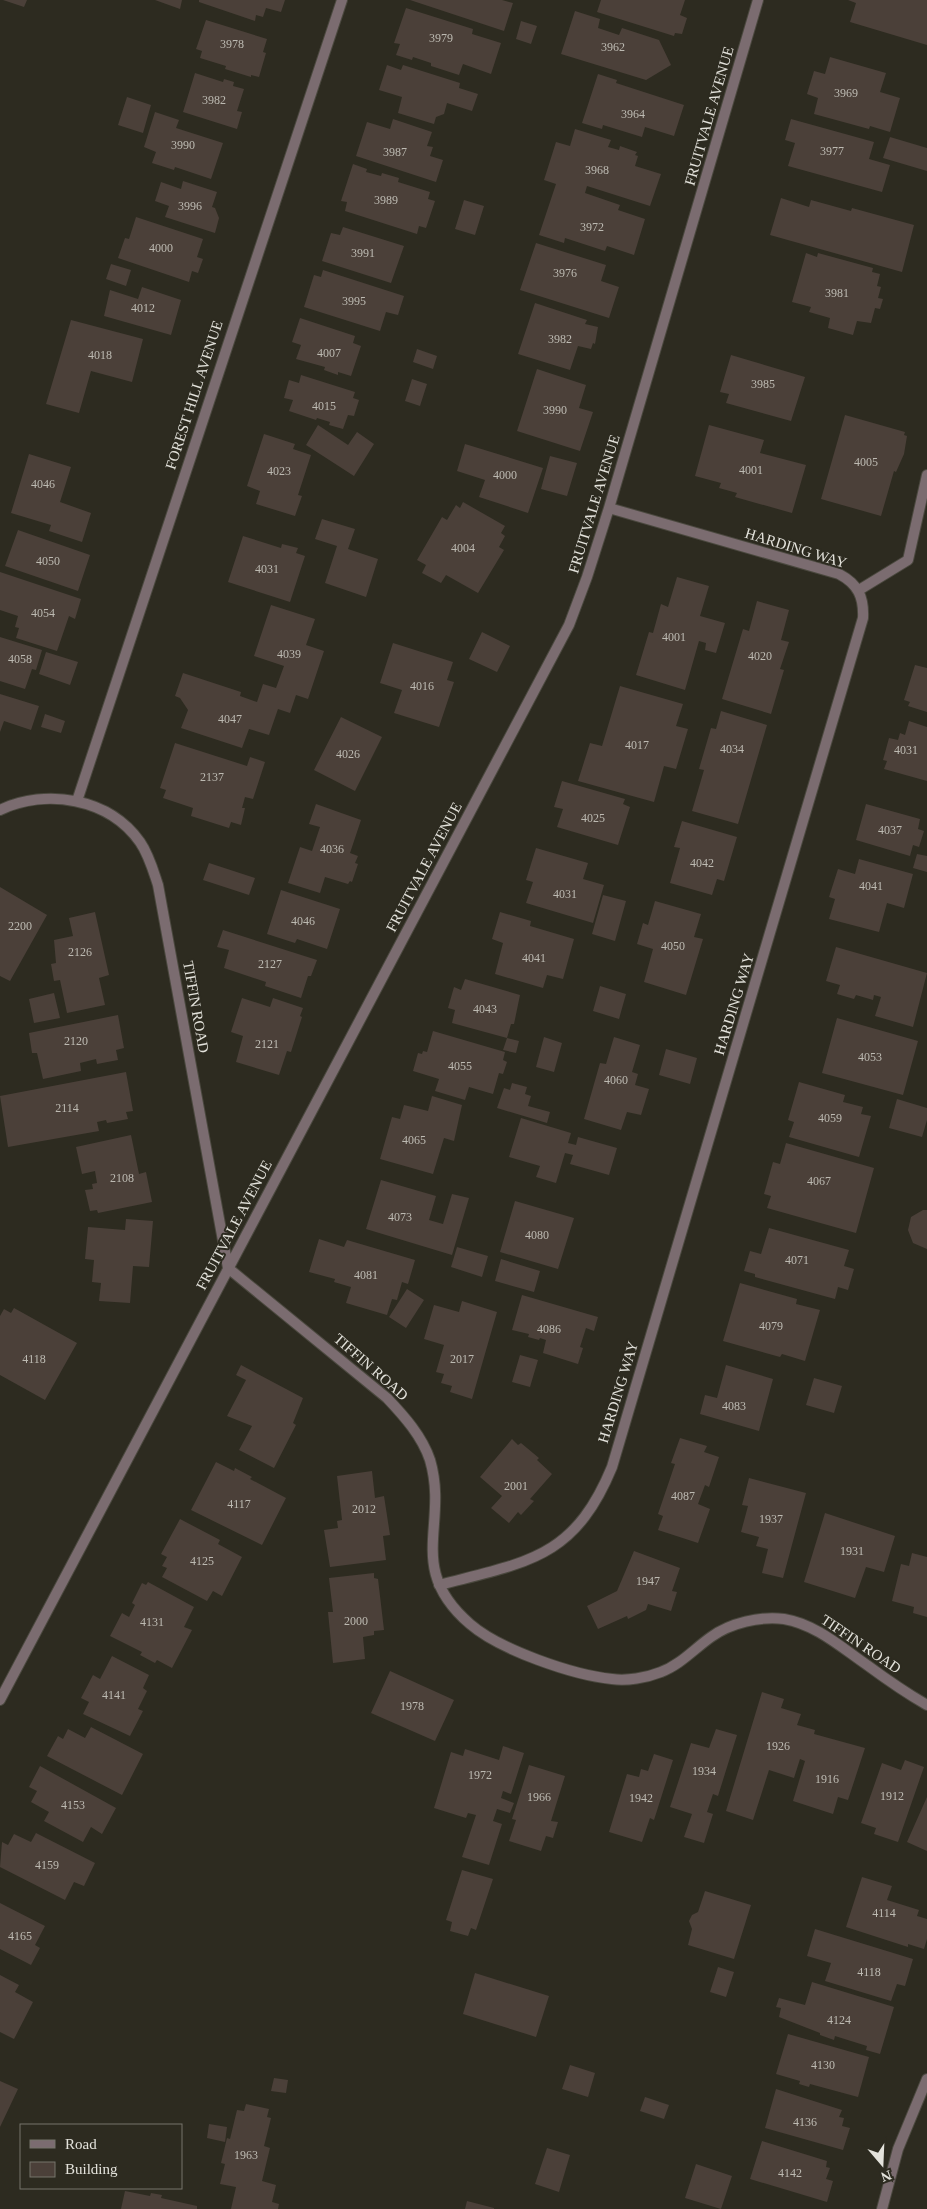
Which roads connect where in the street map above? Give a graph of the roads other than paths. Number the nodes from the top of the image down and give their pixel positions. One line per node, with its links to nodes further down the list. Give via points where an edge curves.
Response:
1 (342, 0): 6 (street, FOREST HILL AVENUE)
2 (758, 0): 4 (street, FRUITVALE AVENUE)
3 (927, 475): 5 (street, via 908,560)
4 (609, 508): 5 (street, HARDING WAY, via 839,574); 8 (street, FRUITVALE AVENUE, via 569,625)
5 (859, 590): 9 (street, HARDING WAY, via 864,603 863,618 612,1467 601,1494 585,1519 565,1539 541,1554 514,1565)
6 (77, 800): 7 (street, TIFFIN ROAD, via 28,800); 8 (street, TIFFIN ROAD, via 121,822 140,841 151,862 158,885)
7 (0, 810)
8 (228, 1268): 9 (street, TIFFIN ROAD, via 387,1398 410,1424 430,1460 434,1483 433,1566); 10 (street, FRUITVALE AVENUE)
9 (439, 1585): 11 (street, TIFFIN ROAD, via 471,1625 493,1639 539,1660 578,1672 613,1680 639,1678 661,1672 712,1635 734,1624 783,1619 809,1626)
10 (0, 1700)
11 (927, 1705)
12 (927, 2080): 13 (street, via 898,2149)
13 (882, 2209)

